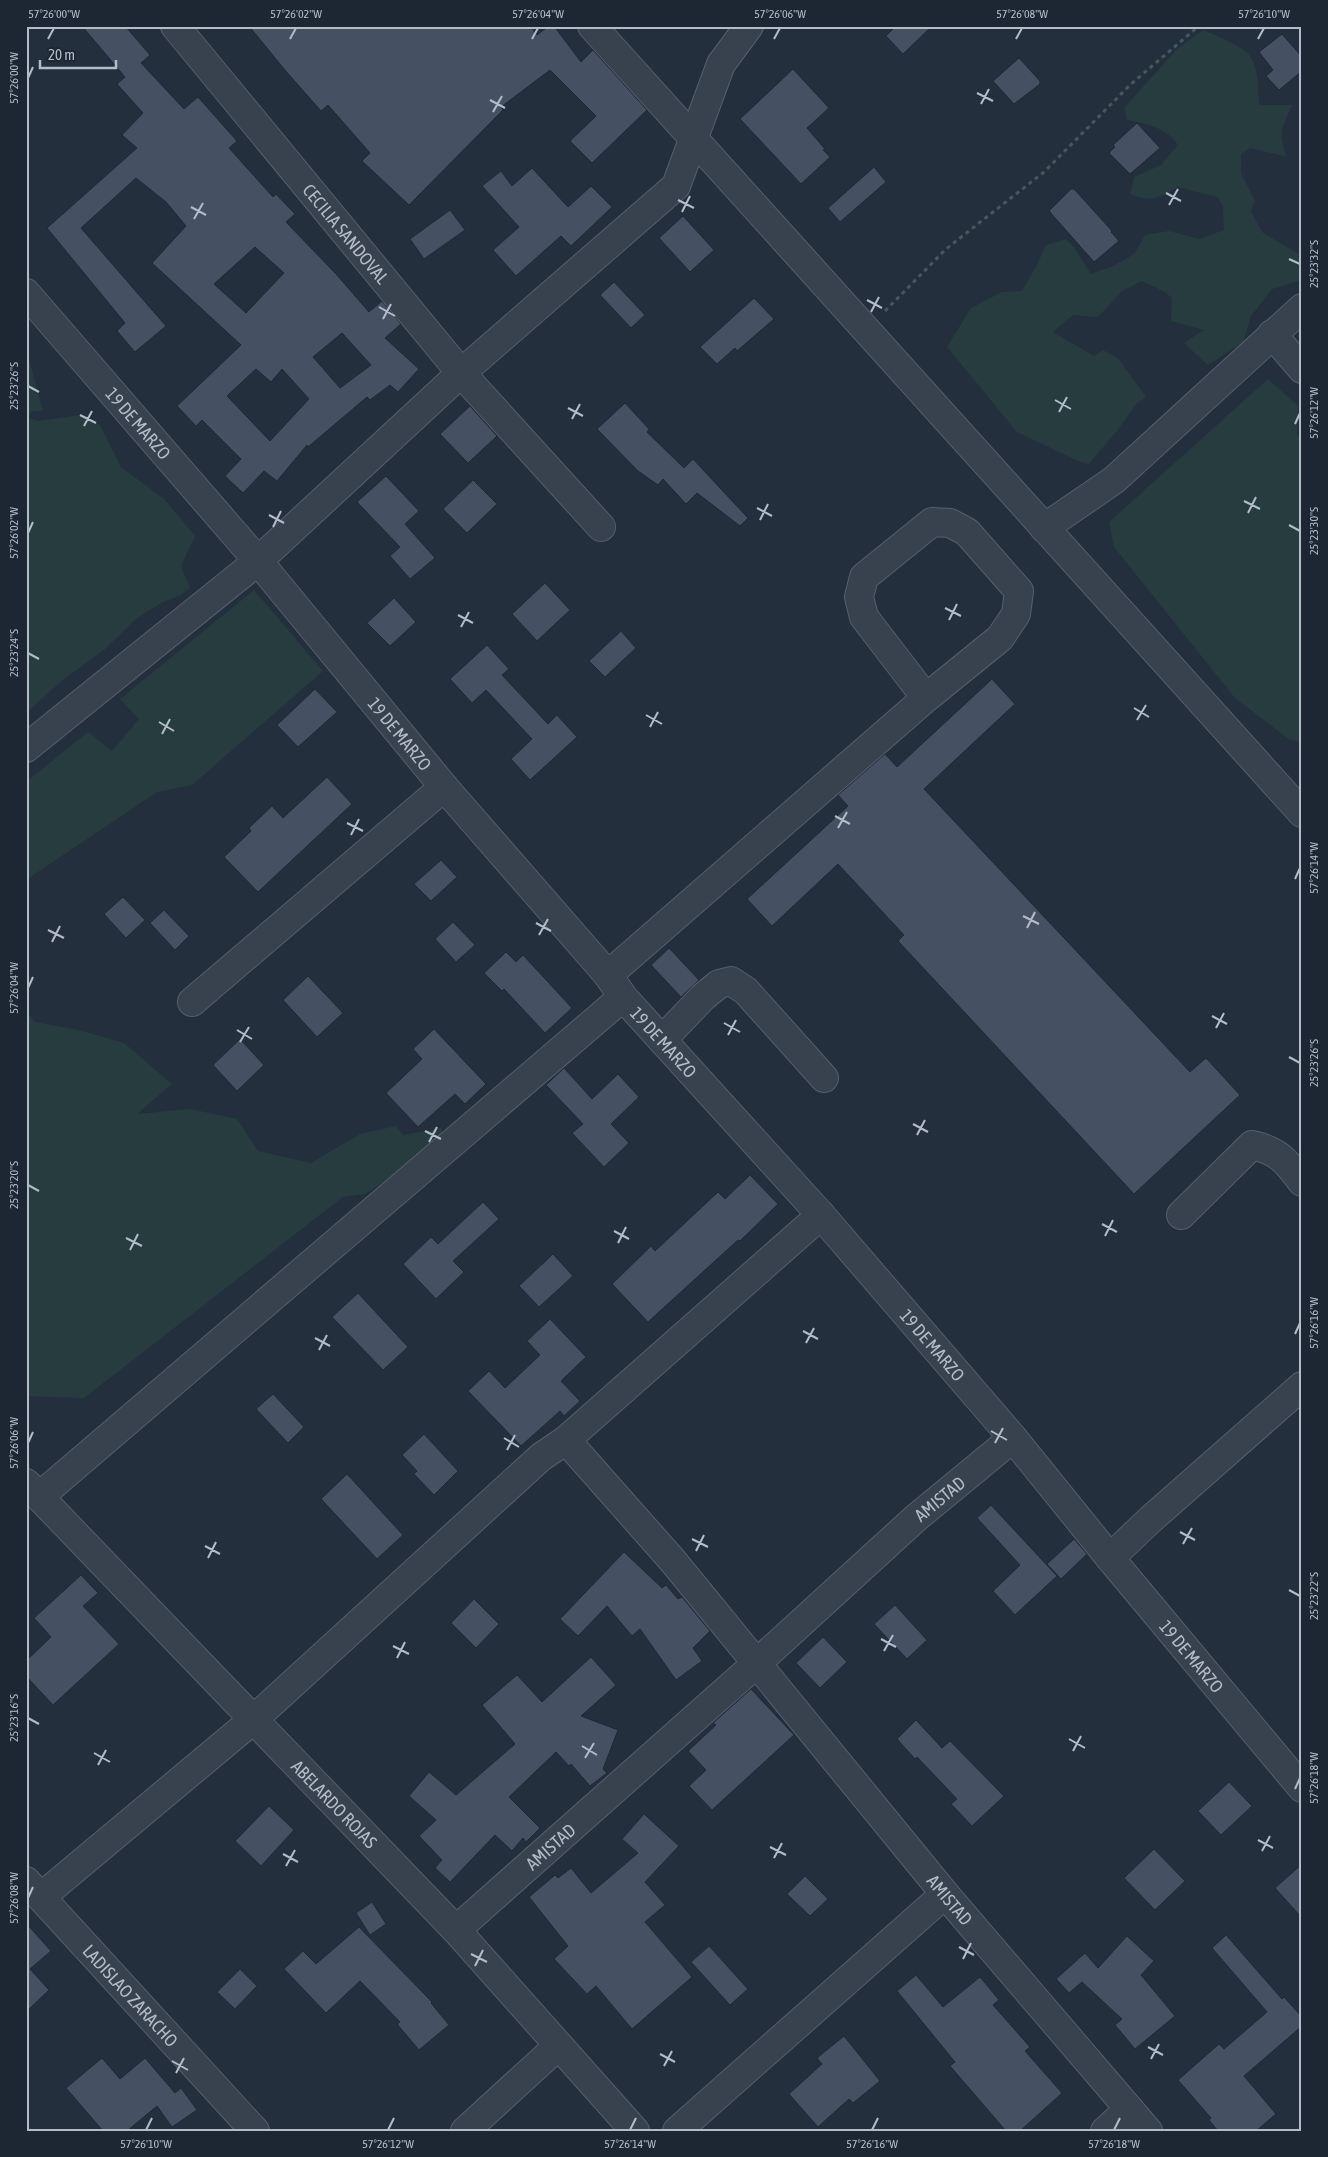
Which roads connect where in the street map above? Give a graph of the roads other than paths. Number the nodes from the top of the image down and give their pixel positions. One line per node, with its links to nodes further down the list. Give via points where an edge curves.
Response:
1 (176, 26): 9 (street, CECILIA SANDOVAL)
2 (592, 26): 4 (street)
3 (750, 26): 4 (street, via 721,64)
4 (694, 139): 9 (street, via 676,186); 11 (street)
5 (1302, 308): 7 (street)
6 (31, 309): 12 (street, 19 DE MARZO)
7 (1272, 334): 8 (street); 11 (street, via 1114,480)
8 (1302, 369)
9 (461, 373): 10 (street, CECILIA SANDOVAL); 12 (street)
10 (601, 527)
11 (1044, 528): 16 (street)
12 (258, 560): 14 (street); 15 (street, 19 DE MARZO)
13 (926, 698): 13 (street, via 1000,638 1016,614 1019,591 967,532 950,523 932,522 864,577 859,597 864,617); 17 (street)
14 (26, 748)
15 (444, 787): 17 (street, 19 DE MARZO); 19 (street)
16 (1302, 813)
17 (608, 975): 18 (street, 19 DE MARZO)
18 (624, 996): 20 (street, 19 DE MARZO); 28 (street)
19 (192, 1002)
20 (662, 1040): 21 (street, via 703,997 720,984 731,981 746,991); 23 (street, 19 DE MARZO)
21 (824, 1078)
22 (1302, 1182): 24 (street, via 1285,1160 1269,1149 1252,1145)
23 (822, 1215): 26 (street, 19 DE MARZO); 27 (street)
24 (1181, 1215)
25 (1302, 1386): 29 (street)
26 (1013, 1438): 29 (street, 19 DE MARZO); 30 (street, AMISTAD, via 918,1517)
27 (566, 1440): 30 (street, AMISTAD, via 673,1561); 31 (street, via 540,1457)
28 (33, 1489): 31 (street, ABELARDO ROJAS)
29 (1110, 1558): 32 (street, 19 DE MARZO)
30 (757, 1663): 34 (street, AMISTAD); 35 (street, AMISTAD)
31 (254, 1719): 33 (street); 35 (street, ABELARDO ROJAS)
32 (1302, 1788)
33 (34, 1889): 38 (street, LADISLAO ZARACHO)
34 (946, 1894): 37 (street, AMISTAD); 41 (street)
35 (456, 1930): 36 (street, ABELARDO ROJAS)
36 (558, 2046): 39 (street); 40 (street, ABELARDO ROJAS)
37 (1129, 2109): 42 (street); 43 (street, AMISTAD)
38 (255, 2131)
39 (465, 2131)
40 (635, 2131)
41 (677, 2131)
42 (1105, 2131)
43 (1148, 2131)

